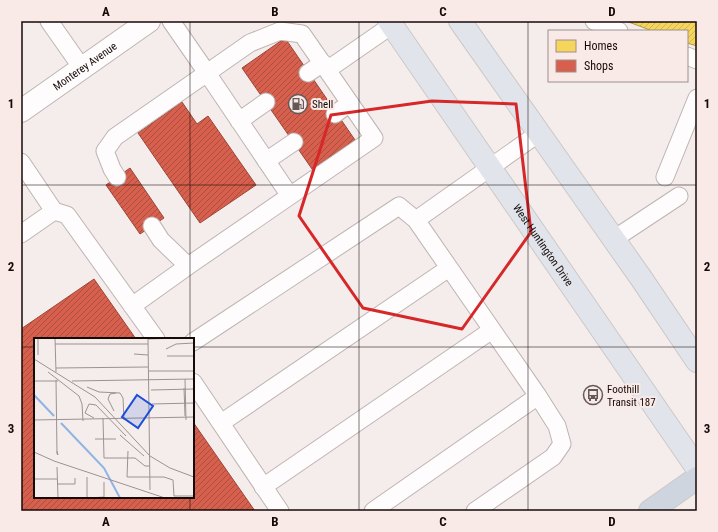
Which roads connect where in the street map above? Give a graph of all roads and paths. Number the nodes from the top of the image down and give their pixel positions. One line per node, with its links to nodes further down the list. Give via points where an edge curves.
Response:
1 (49, 21): 9 (lane)
2 (149, 21): 9 (street, Monterey Avenue)
3 (171, 21): 10 (lane)
4 (460, 21): 18 (main road)
5 (594, 21): 7 (lane)
6 (391, 23): 8 (lane); 22 (main road, West Huntington Drive)
7 (616, 30)
8 (325, 66): 10 (lane, via 302,34 280,31 250,43); 11 (lane); 14 (lane)
9 (82, 68): 15 (street, Monterey Avenue)
10 (207, 73): 17 (lane); 24 (lane, via 115,137 105,151)
11 (308, 73)
12 (697, 98): 23 (lane)
13 (266, 102): 17 (lane)
14 (350, 103): 16 (lane); 25 (lane, via 374,138)
15 (21, 111)
16 (336, 114)
17 (239, 121): 20 (lane)
18 (539, 133): 22 (lane); 31 (main road)
19 (294, 142): 20 (lane)
20 (266, 161): 25 (lane)
21 (21, 162): 27 (lane)
22 (490, 167): 28 (lane); 42 (main road, West Huntington Drive)
23 (666, 176)
24 (117, 177)
25 (290, 196): 32 (lane)
26 (679, 196): 31 (lane)
27 (54, 212): 30 (lane); 34 (lane, via 67,215)
28 (416, 220): 33 (lane); 37 (lane, via 399,206)
29 (152, 226): 32 (lane, via 161,240)
30 (21, 234)
31 (614, 239): 38 (main road)
32 (188, 266): 34 (lane)
33 (449, 268): 35 (lane); 41 (lane)
34 (132, 306): 36 (lane)
35 (492, 330): 40 (lane); 44 (lane)
36 (155, 338)
37 (194, 341)
38 (697, 361)
39 (194, 384): 41 (lane)
40 (538, 396): 46 (lane); 47 (lane, via 557,426 562,444 553,457)
41 (220, 423): 44 (lane)
42 (697, 468)
43 (697, 478): 48 (highway)
44 (263, 487): 45 (lane)
45 (280, 511)
46 (373, 511)
47 (475, 511)
48 (650, 511)

